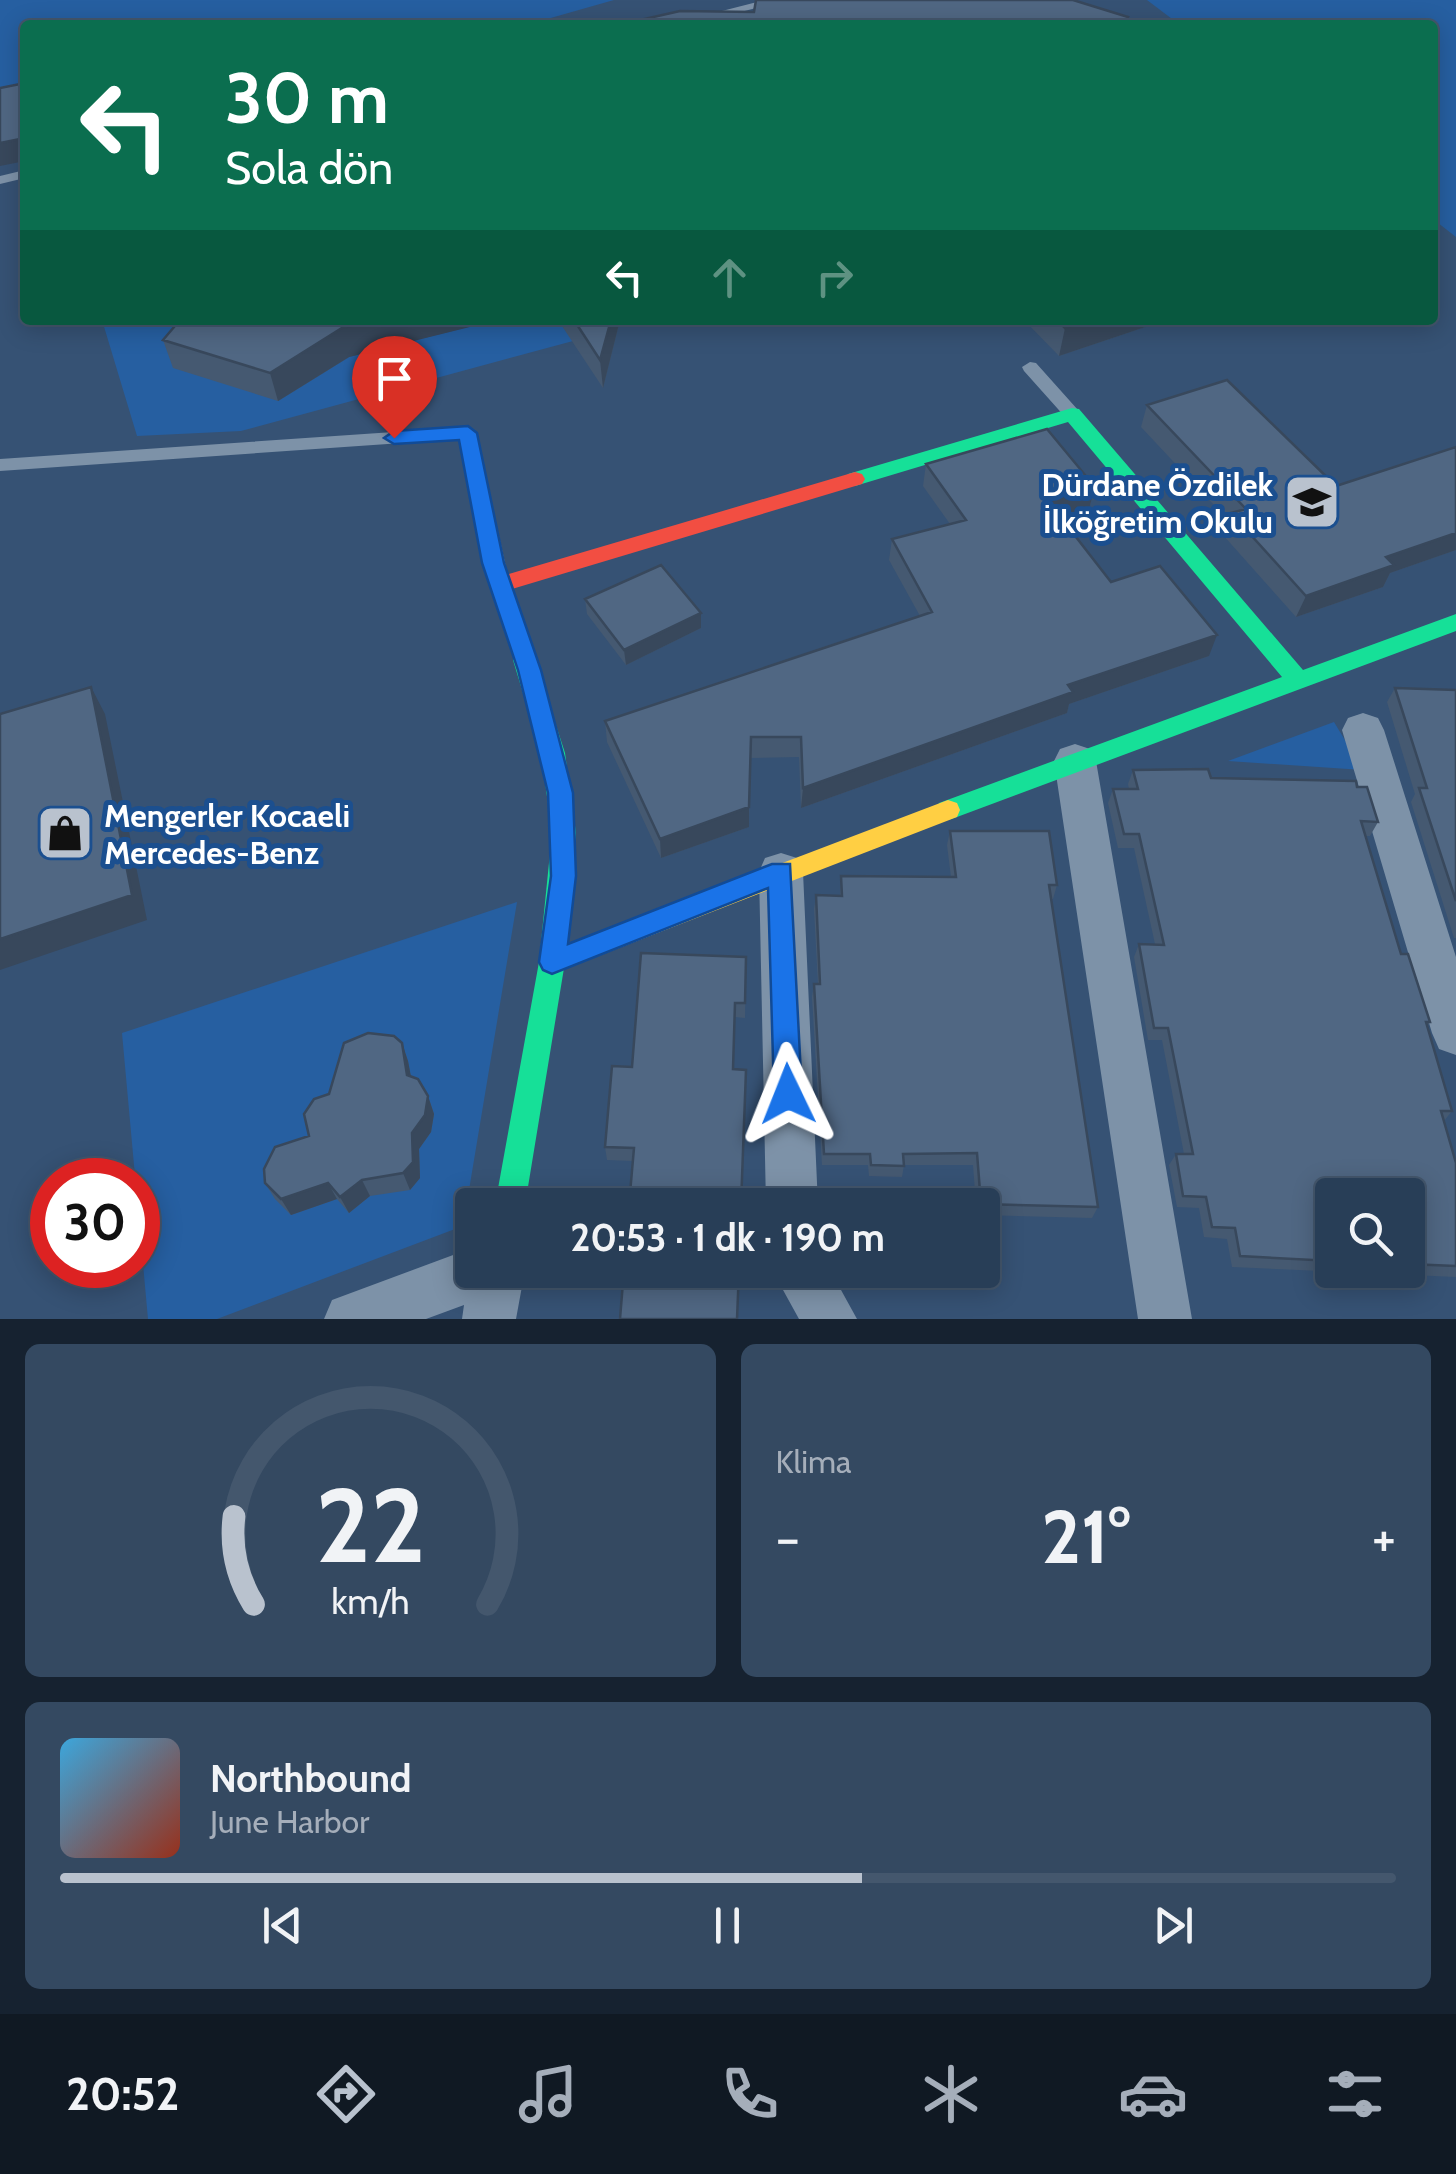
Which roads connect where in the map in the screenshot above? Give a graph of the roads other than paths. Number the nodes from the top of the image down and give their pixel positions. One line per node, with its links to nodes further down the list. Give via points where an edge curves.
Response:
1 (782, 0): 2 (lane)
2 (695, 20)
3 (1030, 367): 4 (lane)
4 (1072, 414): 6 (street); 8 (street)
5 (0, 466): 6 (lane, via 468,433)
6 (500, 585): 12 (street, via 530,670 560,793 564,876)
7 (1456, 622): 8 (street)
8 (1300, 682): 10 (street)
9 (1363, 730): 13 (street)
10 (1075, 760): 11 (street); 22 (street)
11 (781, 872): 12 (street); 15 (street)
12 (552, 962): 14 (street)
13 (1456, 1033)
14 (513, 1188)
15 (791, 1188)
16 (455, 1281): 19 (street)
17 (495, 1288): 20 (street)
18 (810, 1288): 21 (street)
19 (350, 1319)
20 (490, 1319)
21 (830, 1319)
22 (1165, 1319)

